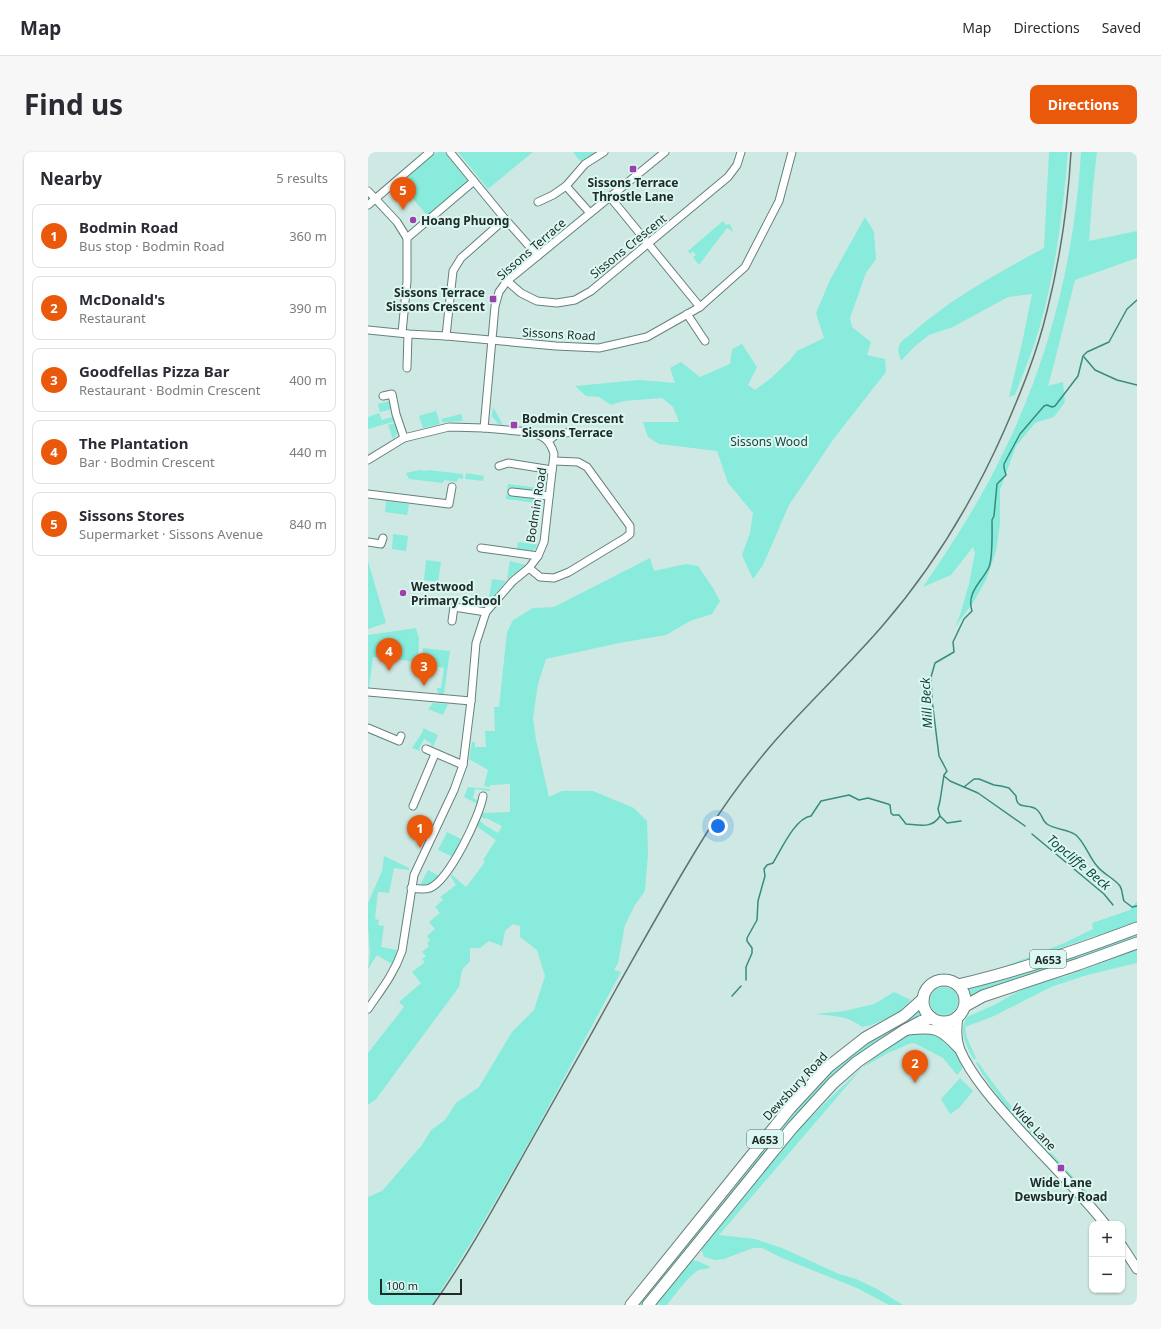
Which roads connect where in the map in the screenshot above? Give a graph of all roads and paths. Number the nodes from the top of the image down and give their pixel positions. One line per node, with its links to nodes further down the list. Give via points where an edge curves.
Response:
1 (430, 152): 11 (street)
2 (450, 152): 7 (street)
3 (604, 152): 8 (street, via 585,164)
4 (665, 152): 10 (street, Sissons Terrace)
5 (741, 152): 17 (street, Sissons Crescent, via 737,165 728,177)
6 (792, 152): 20 (street, Sissons Road, via 779,201 745,267)
7 (474, 181): 15 (street); 16 (street)
8 (566, 186): 12 (street); 14 (street)
9 (368, 191): 11 (street)
10 (610, 197): 14 (street, Sissons Terrace); 17 (street)
11 (375, 199): 13 (street); 16 (street)
12 (538, 202)
13 (368, 204)
14 (590, 214): 18 (street, Sissons Terrace)
15 (505, 219): 18 (street); 24 (street, via 461,258 453,271)
16 (408, 238): 23 (street)
17 (648, 244): 19 (street, Sissons Crescent, via 591,291 576,300 557,304 537,301 521,294); 20 (street)
18 (538, 256): 19 (street, Sissons Terrace)
19 (507, 281): 25 (street, Sissons Terrace, via 499,292 495,306)
20 (700, 307): 21 (street, Sissons Road)
21 (687, 314): 25 (street, Sissons Road, via 647,337 599,348); 26 (street)
22 (368, 330): 23 (street, Sissons Road)
23 (405, 334): 24 (street, Sissons Road); 27 (street)
24 (446, 336): 25 (street, Sissons Road)
25 (492, 341): 29 (street, Sissons Terrace)
26 (705, 341)
27 (408, 368)
28 (383, 396): 31 (street, via 395,393 396,414)
29 (484, 428): 31 (street, via 449,427); 32 (street, via 529,432)
30 (573, 432): 32 (street, via 557,434)
31 (404, 438): 33 (street)
32 (548, 441): 34 (street, Bodmin Road, via 554,454)
33 (368, 460)
34 (554, 461): 36 (street, Bodmin Road); 45 (street, via 578,462 587,467 630,526 630,534 569,572 554,578 540,577)
35 (499, 466): 36 (street, via 508,463)
36 (552, 470): 40 (street, Bodmin Road)
37 (452, 487): 39 (street, via 449,504)
38 (512, 492): 40 (street)
39 (368, 494)
40 (549, 496): 44 (street, Bodmin Road, via 544,542)
41 (383, 538): 42 (street, via 381,544)
42 (368, 542)
43 (481, 548): 44 (street)
44 (538, 556): 45 (street, Bodmin Road)
45 (530, 568): 46 (street, Bodmin Road, via 513,581)
46 (486, 612): 47 (street, via 454,607); 49 (street, Bodmin Road, via 476,643)
47 (452, 621)
48 (368, 692): 49 (street)
49 (471, 701): 54 (street, Bodmin Road)
50 (368, 728): 51 (street, via 399,741)
51 (401, 736)
52 (426, 749): 53 (street)
53 (436, 754): 54 (street); 56 (street)
54 (463, 765): 57 (street, Bodmin Road, via 414,875)
55 (483, 796): 57 (street, via 477,817 451,867 429,888)
56 (413, 806)
57 (411, 888): 63 (street, Bodmin Road, via 402,951 394,972)
58 (1137, 928): 60 (highway, Dewsbury Road / A653, via 1023,968)
59 (1137, 943): 62 (highway, A653, via 983,996)
60 (958, 985): 61 (highway, Dewsbury Road / A653, via 945,980 936,982 928,987); 62 (highway, via 964,994)
61 (923, 999): 65 (highway, via 926,1013); 72 (highway, Dewsbury Road / A653, via 904,1016 865,1038 828,1066 790,1108)
62 (965, 1006): 64 (highway, A653)
63 (368, 1009)
64 (958, 1017): 65 (highway, A653, via 947,1022); 67 (main road, Wide Lane)
65 (933, 1019): 66 (highway, A653); 67 (main road, Wide Lane, via 948,1028)
66 (905, 1030): 68 (main road, via 935,1030 945,1034); 73 (highway, A653, via 857,1062 833,1084 792,1128)
67 (957, 1039): 68 (main road, Wide Lane)
68 (960, 1050): 69 (main road, Wide Lane, via 997,1105)
69 (1103, 1221)
70 (1125, 1251): 71 (main road)
71 (1137, 1269)
72 (631, 1305)
73 (648, 1305)

